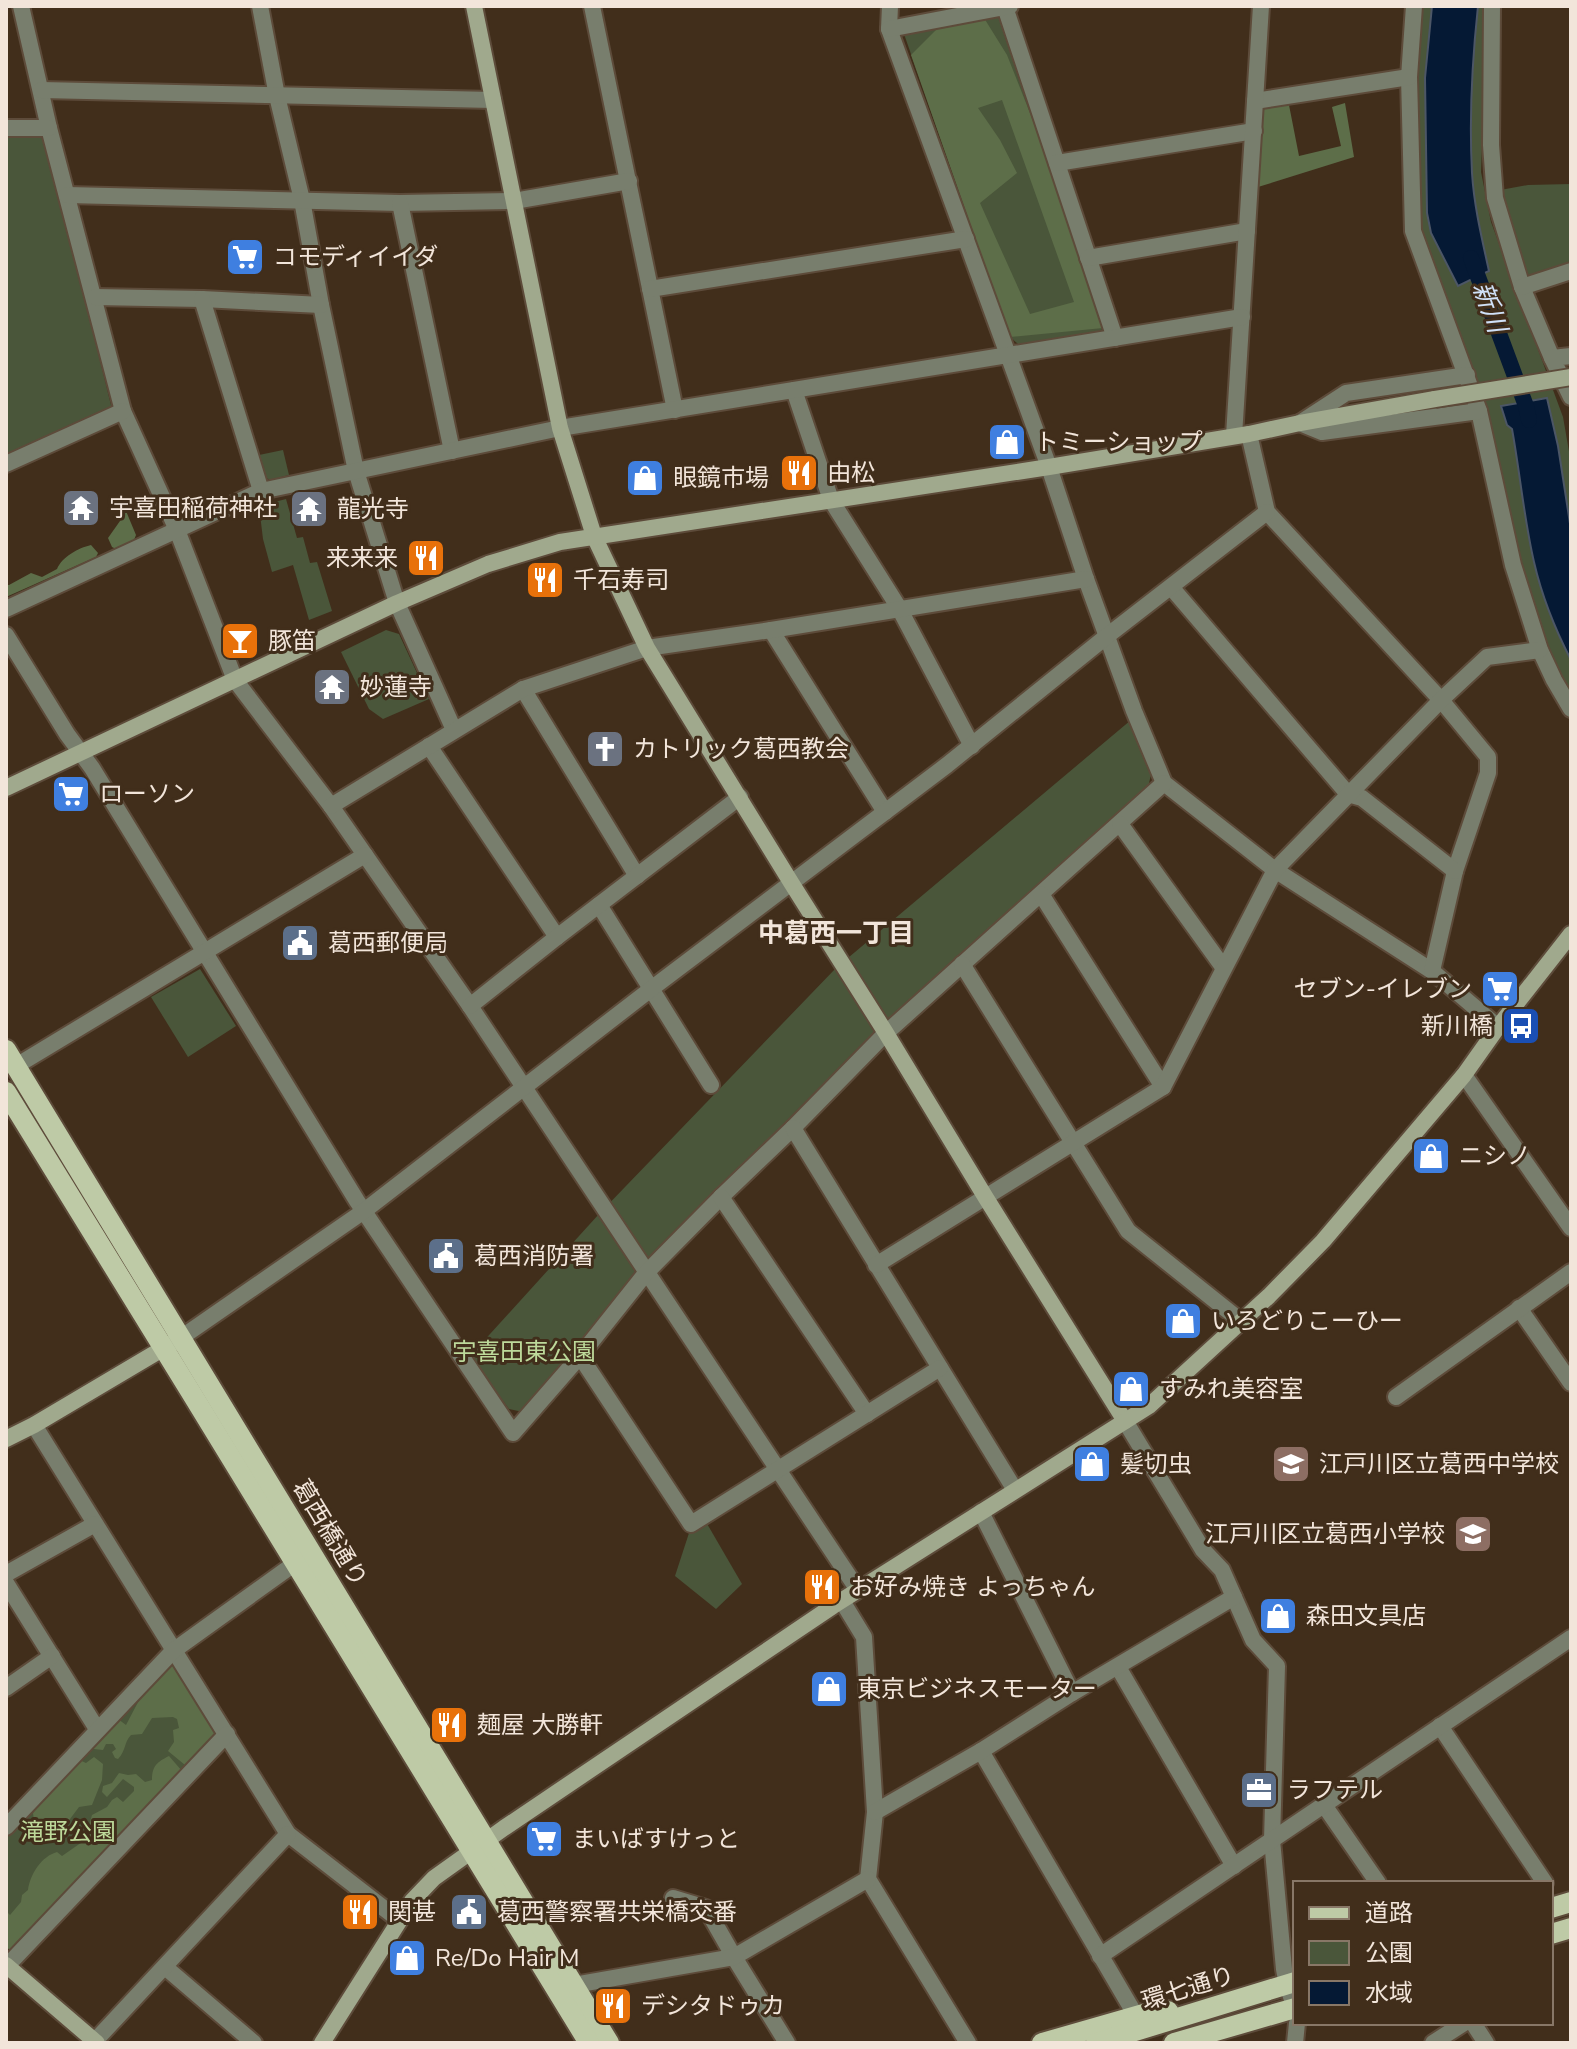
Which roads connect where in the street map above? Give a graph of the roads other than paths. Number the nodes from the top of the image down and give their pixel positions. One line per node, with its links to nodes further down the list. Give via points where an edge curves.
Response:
1 (21, 6): 12 (street)
2 (260, 6): 13 (street)
3 (474, 6): 14 (street)
4 (592, 6): 20 (street)
5 (890, 6): 10 (street)
6 (1008, 6): 10 (street); 19 (street)
7 (1261, 6): 15 (street)
8 (1414, 6): 11 (street)
9 (1492, 6): 29 (street, via 1493,183)
10 (889, 29): 26 (street)
11 (1409, 77): 15 (street); 39 (street, via 1413,231)
12 (41, 90): 13 (street); 17 (street)
13 (277, 96): 14 (street); 22 (street)
14 (493, 100): 23 (street)
15 (1255, 101): 18 (street)
16 (6, 128): 17 (street)
17 (49, 128): 21 (street)
18 (1254, 131): 19 (street); 25 (street)
19 (1057, 163): 27 (street)
20 (629, 181): 23 (street); 30 (street)
21 (67, 195): 22 (street); 31 (street)
22 (302, 200): 24 (street); 33 (street)
23 (514, 201): 24 (street); 47 (street)
24 (400, 203): 49 (street)
25 (1247, 231): 27 (street); 34 (street)
26 (966, 239): 30 (street); 36 (street)
27 (1088, 258): 35 (street)
28 (1571, 271): 29 (street)
29 (1522, 287): 38 (street)
30 (650, 289): 43 (street)
31 (95, 297): 32 (street); 44 (street)
32 (202, 299): 33 (street); 53 (street)
33 (321, 305): 52 (street)
34 (1242, 317): 35 (street); 48 (street)
35 (1115, 338): 36 (street)
36 (1008, 355): 41 (street); 51 (street)
37 (1571, 356): 38 (street)
38 (1552, 358): 42 (street)
39 (1467, 375): 45 (street); 46 (street, via 1346,393)
40 (1571, 377): 46 (street, bridge)
41 (794, 390): 43 (street); 54 (street)
42 (1571, 397)
43 (675, 410): 47 (street)
44 (123, 411): 50 (street); 56 (street)
45 (1479, 411): 46 (street, via 1322,432); 67 (street, via 1513,565)
46 (1300, 423): 48 (street)
47 (560, 428): 49 (street); 57 (street)
48 (1242, 435): 51 (street); 55 (street)
49 (452, 451): 52 (street)
50 (6, 464)
51 (1049, 467): 54 (street); 58 (street)
52 (356, 471): 53 (street); 60 (street)
53 (261, 491): 56 (street)
54 (831, 500): 57 (street); 61 (street)
55 (1267, 512): 59 (street); 70 (street)
56 (177, 530): 62 (street); 68 (street)
57 (594, 536): 60 (street, via 488,564); 66 (street)
58 (1086, 579): 61 (street); 65 (street)
59 (1171, 587): 65 (street); 78 (street)
60 (397, 603): 68 (street); 72 (street)
61 (899, 608): 63 (street); 74 (street)
62 (6, 609)
63 (771, 630): 66 (street); 81 (street)
64 (6, 635): 75 (street)
65 (1107, 636): 74 (street); 76 (street)
66 (647, 648): 69 (street); 79 (street)
67 (1540, 650): 70 (street, via 1487,657); 71 (street)
68 (235, 680): 75 (street); 80 (street)
69 (523, 689): 72 (street); 86 (street)
70 (1441, 700): 78 (street); 85 (street, via 1488,757 1488,773)
71 (1571, 709)
72 (454, 730): 73 (street)
73 (429, 746): 80 (street); 91 (street)
74 (972, 746): 81 (street)
75 (80, 752): 77 (street); 92 (street)
76 (1164, 783): 82 (street); 84 (street)
77 (6, 788)
78 (1348, 794): 84 (street); 85 (street, via 1362,798)
79 (740, 797): 86 (street); 87 (street)
80 (331, 806): 83 (street)
81 (885, 812): 87 (street)
82 (1120, 824): 88 (street); 94 (street)
83 (365, 855): 92 (street); 97 (street)
84 (1275, 870): 94 (street); 95 (street)
85 (1455, 871): 95 (street)
86 (637, 876): 89 (street)
87 (792, 884): 96 (street); 99 (street)
88 (1041, 894): 93 (street); 103 (street)
89 (599, 905): 91 (street); 96 (street)
90 (1571, 934): 98 (street)
91 (557, 937): 97 (street)
92 (205, 952): 100 (street); 110 (street)
93 (962, 964): 99 (street); 107 (street)
94 (1223, 967): 103 (street)
95 (1432, 971): 98 (street)
96 (651, 989): 102 (street); 104 (street)
97 (470, 1006): 104 (street)
98 (1498, 1027): 101 (street)
99 (886, 1033): 106 (street); 109 (street)
100 (11, 1058): 117 (main road, 葛西橋通り)
101 (1464, 1075): 111 (street); 116 (street, via 1323,1241)
102 (711, 1085)
103 (1163, 1087): 107 (street)
104 (524, 1089): 110 (street); 114 (street)
105 (6, 1092): 117 (main road, 葛西橋通り)
106 (793, 1128): 108 (street); 112 (street)
107 (1072, 1143): 109 (street); 116 (street, via 1128,1231)
108 (721, 1197): 114 (street); 122 (street)
109 (986, 1198): 112 (street); 123 (street)
110 (364, 1211): 117 (street); 118 (street, via 513,1433)
111 (1571, 1228)
112 (876, 1265): 119 (street)
113 (1571, 1272): 115 (street)
114 (646, 1273): 118 (street); 126 (street)
115 (1519, 1308): 120 (street); 121 (street)
116 (1242, 1322): 123 (street, via 1149,1406)
117 (173, 1342): 124 (street); 130 (main road, 葛西橋通り); 151 (main road, 葛西橋通り)
118 (580, 1356): 126 (street, via 691,1524)
119 (940, 1368): 122 (street); 127 (street)
120 (1571, 1383)
121 (1396, 1397)
122 (867, 1414): 126 (street)
123 (1125, 1421): 127 (street); 134 (street, via 1203,1550 1222,1570)
124 (34, 1425): 125 (street); 129 (street)
125 (6, 1439)
126 (778, 1470): 133 (street)
127 (1015, 1490): 128 (street)
128 (981, 1512): 133 (street); 141 (street)
129 (95, 1524): 131 (street); 137 (street)
130 (294, 1564): 137 (street); 151 (main road, 葛西橋通り)
131 (6, 1574)
132 (6, 1583): 138 (street)
133 (858, 1590): 135 (street)
134 (1234, 1597): 139 (street); 150 (street, via 1253,1640 1277,1666)
135 (842, 1601): 147 (street, via 864,1637); 151 (street)
136 (1570, 1642): 142 (street)
137 (173, 1651): 143 (street); 144 (street)
138 (52, 1656): 140 (street); 143 (street)
139 (1118, 1667): 141 (street); 152 (street)
140 (6, 1688)
141 (1072, 1693): 145 (street)
142 (1440, 1726): 146 (street); 155 (street)
143 (97, 1729): 148 (street)
144 (227, 1734): 149 (street); 160 (street)
145 (981, 1751): 147 (street); 158 (street)
146 (1324, 1805): 150 (street); 154 (street)
147 (875, 1812): 153 (street)
148 (6, 1827)
149 (288, 1834): 157 (street); 161 (street)
150 (1272, 1840): 152 (street); 162 (street)
151 (478, 1846): 157 (street, via 423,1888); 163 (main road, 葛西橋通り); 173 (main road, 葛西橋通り)
152 (1234, 1866): 158 (street)
153 (868, 1879): 159 (street); 176 (street)
154 (1377, 1881)
155 (1544, 1881)
156 (673, 1898): 159 (street, via 706,1908)
157 (399, 1920): 172 (street)
158 (1100, 1956): 166 (street)
159 (734, 1957): 163 (street); 175 (street)
160 (6, 1966): 170 (street)
161 (165, 1967): 170 (street); 171 (street)
162 (1291, 1984): 164 (main road, 環七通り)
163 (574, 1985): 174 (main road, 葛西橋通り)
164 (1212, 2008): 166 (main road); 178 (main road, 環七通り)
165 (1293, 2009): 169 (main road, 環七通り)
166 (1136, 2016): 177 (main road)
167 (1461, 2025): 181 (street)
168 (1474, 2025): 182 (street)
169 (1215, 2032): 179 (main road, 環七通り); 180 (main road)
170 (95, 2042)
171 (254, 2043)
172 (322, 2043)
173 (589, 2043)
174 (609, 2043)
175 (787, 2043)
176 (968, 2043)
177 (1042, 2043)
178 (1096, 2043)
179 (1174, 2043)
180 (1195, 2043)
181 (1433, 2043)
182 (1486, 2043)

